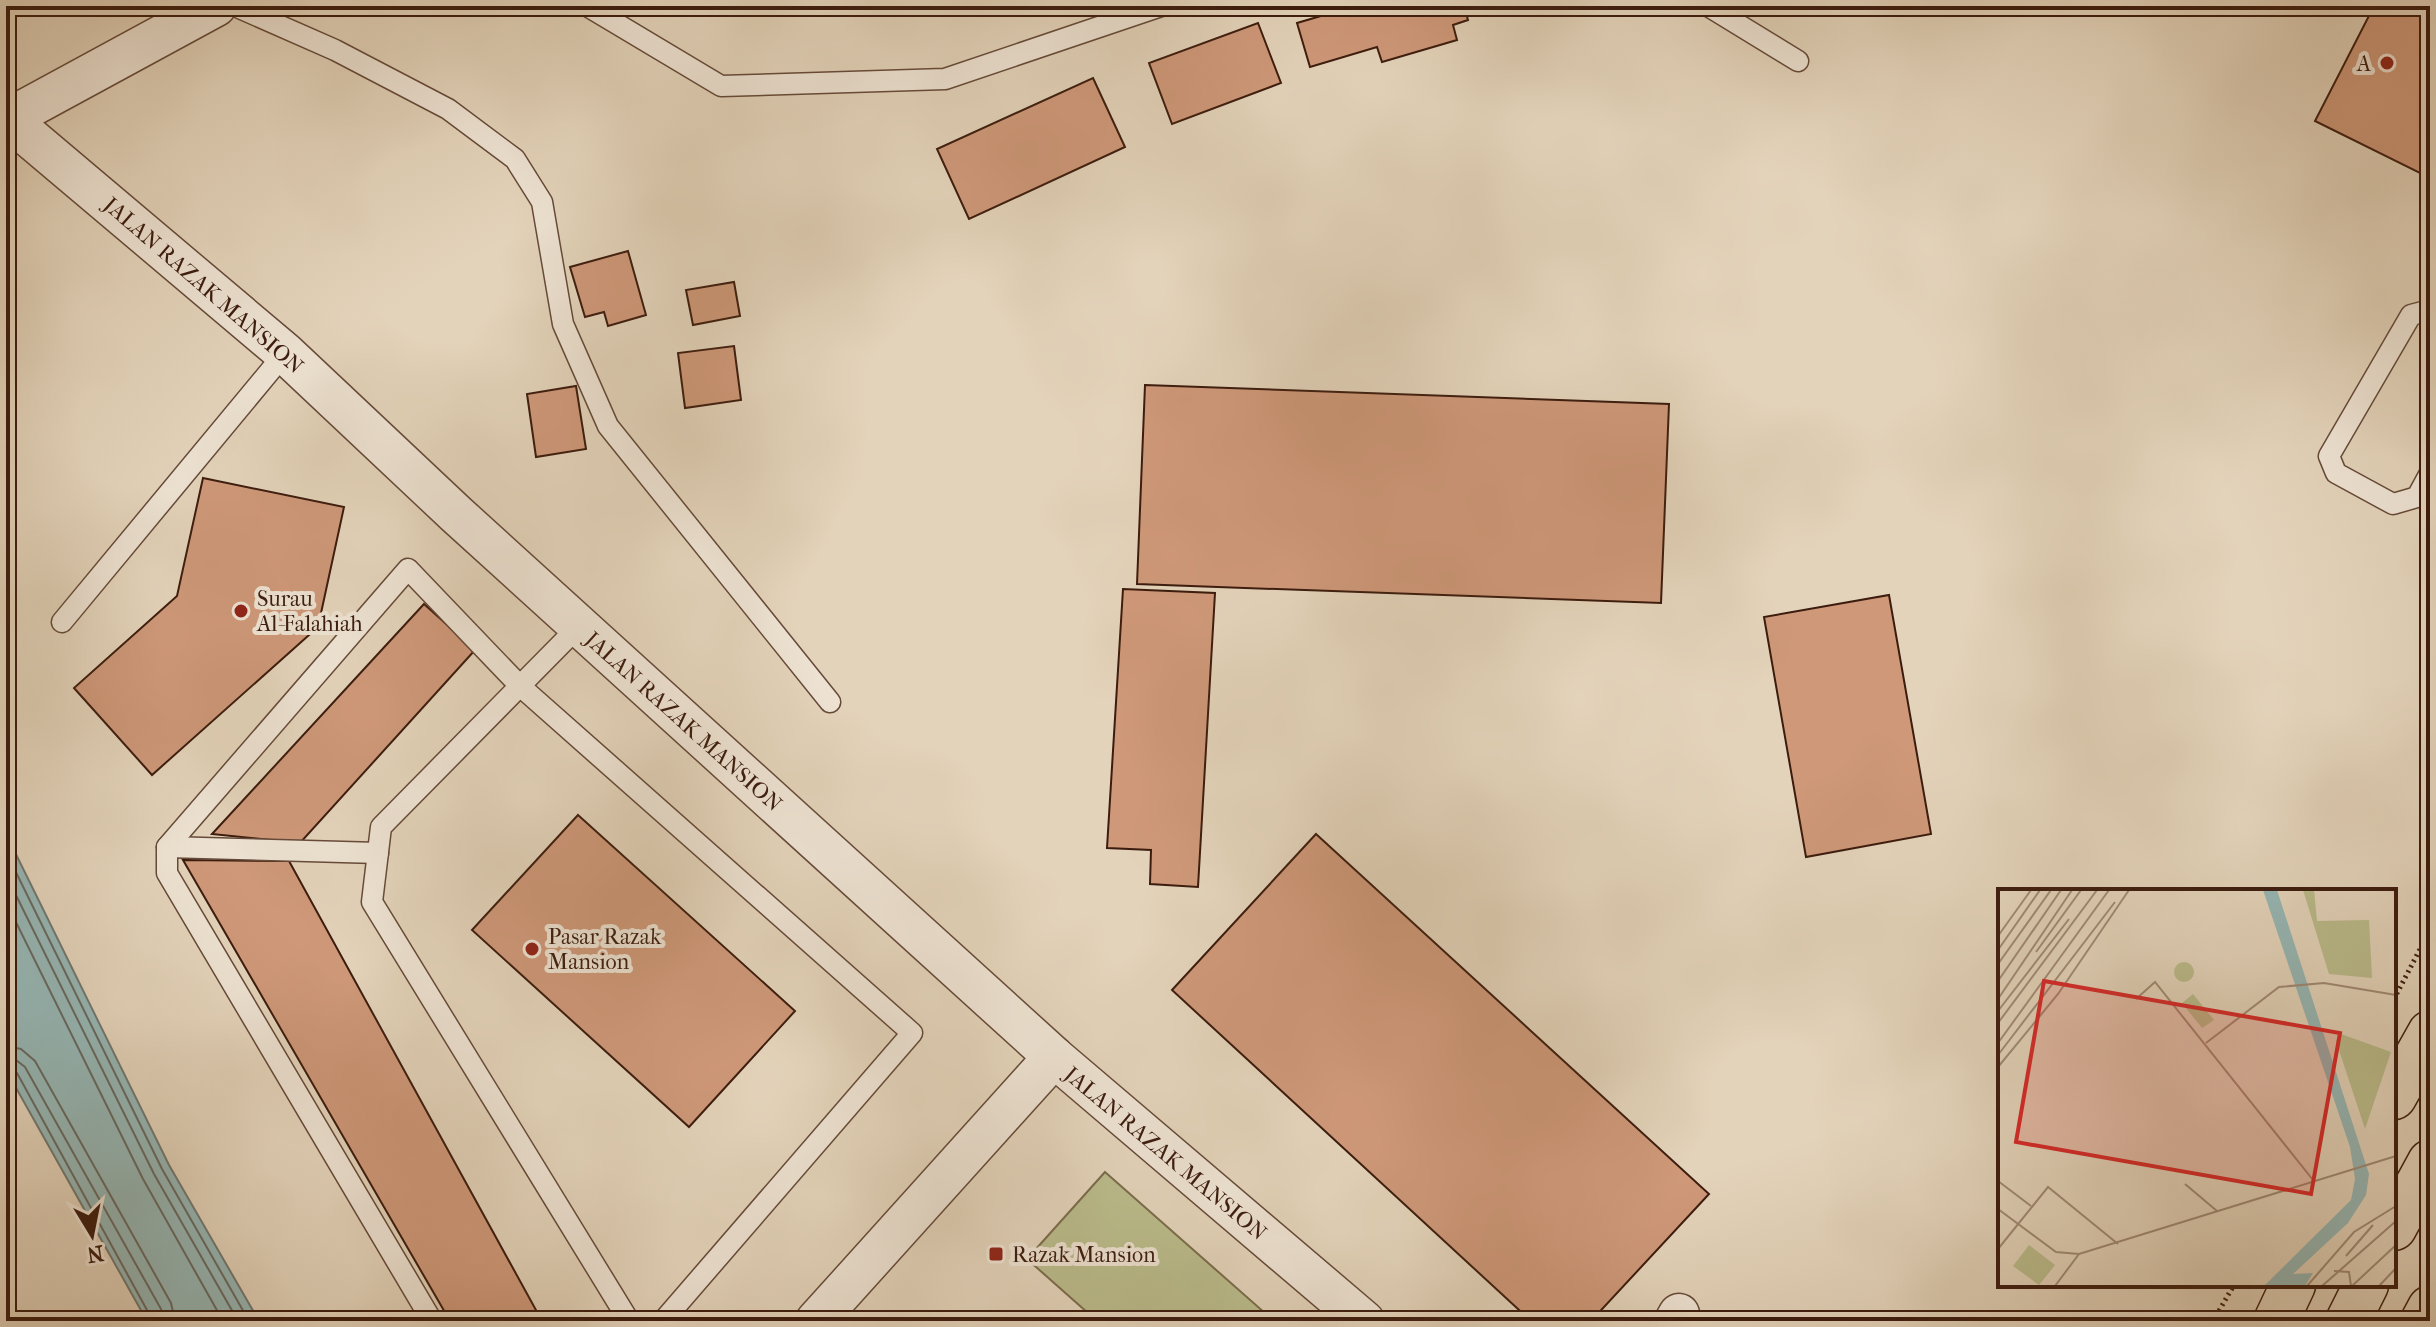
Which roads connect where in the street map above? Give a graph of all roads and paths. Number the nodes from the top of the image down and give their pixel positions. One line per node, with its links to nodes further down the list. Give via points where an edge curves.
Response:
1 (216, 6): 7 (street)
2 (235, 6): 14 (lane, via 448,109 515,159 542,202 563,324 608,426)
3 (587, 6): 4 (lane, via 721,86 945,79)
4 (1161, 6)
5 (1708, 6): 6 (lane)
6 (1798, 61)
7 (7, 119): 9 (street, JALAN RAZAK MANSION)
8 (2430, 310): 10 (lane, via 2411,315 2329,456 2336,473 2393,504 2417,497)
9 (285, 353): 11 (lane); 12 (street, JALAN RAZAK MANSION)
10 (2430, 473)
11 (62, 622)
12 (579, 626): 13 (lane); 20 (street, JALAN RAZAK MANSION)
13 (520, 686): 15 (lane, via 408,569); 16 (lane, via 381,827); 30 (lane, via 912,1033)
14 (830, 702)
15 (167, 847): 16 (lane); 28 (lane, via 167,873)
16 (378, 853): 29 (lane, via 372,902)
17 (2430, 930): 18 (path)
18 (2396, 995)
19 (2430, 1033): 21 (highway)
20 (1054, 1057): 31 (street); 32 (street, JALAN RAZAK MANSION)
21 (2396, 1093)
22 (2430, 1162): 23 (highway)
23 (2396, 1224)
24 (2233, 1287): 33 (path)
25 (2292, 1287): 34 (highway)
26 (2365, 1287): 35 (highway)
27 (2430, 1308): 36 (highway)
28 (432, 1321)
29 (629, 1321)
30 (663, 1321)
31 (816, 1321)
32 (1364, 1321)
33 (2213, 1321)
34 (2276, 1321)
35 (2348, 1321)
36 (2423, 1321)

